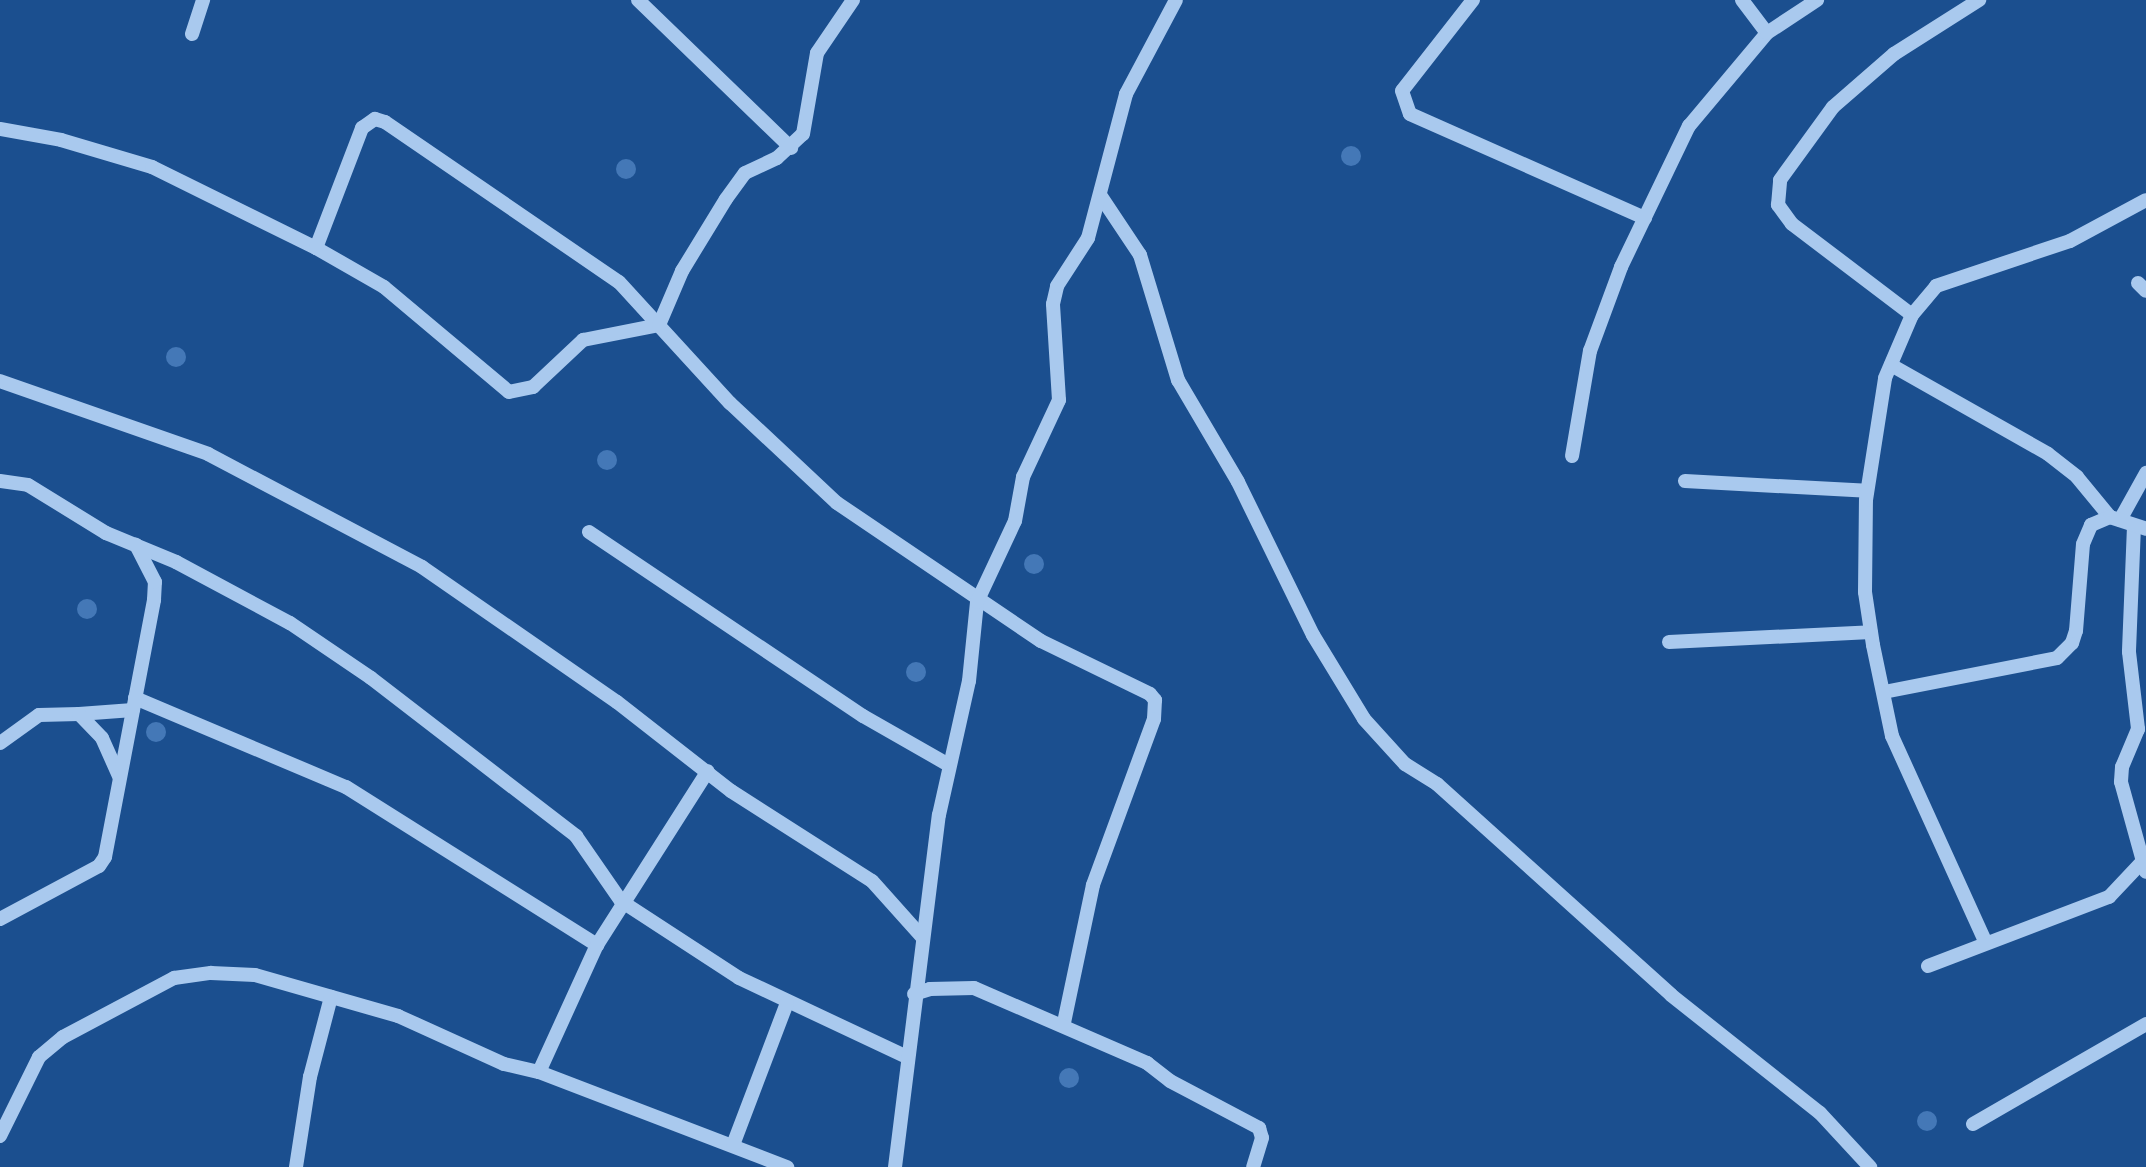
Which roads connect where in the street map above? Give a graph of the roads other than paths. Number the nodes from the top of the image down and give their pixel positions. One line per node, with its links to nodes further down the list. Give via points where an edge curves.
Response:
1 (203, 0): 10 (street)
2 (638, 0): 12 (street)
3 (853, 0): 12 (street, via 817,53 809,120)
4 (1176, 0): 13 (street, via 1126,94)
5 (1473, 0): 15 (street, via 1402,91 1410,114)
6 (1742, 0): 9 (street)
7 (1817, 0): 9 (street)
8 (1979, 0): 17 (street, via 1894,54 1833,107 1780,180 1778,205 1792,224)
9 (1767, 33): 15 (street, via 1689,126)
10 (192, 34)
11 (0, 129): 16 (street, via 61,140 152,167)
12 (791, 148): 18 (street, via 745,173 682,271)
13 (1100, 195): 30 (street, via 1088,238 1057,286 1053,304 1059,400 1023,477 1015,521); 62 (street, via 1140,255 1178,380 1238,482 1313,635 1364,719 1397,757 1437,784 1671,995 1820,1113)
14 (2146, 200): 17 (street, via 2070,241 1950,278 1936,286)
15 (1645, 218): 21 (street, via 1590,351)
16 (316, 248): 18 (street, via 384,287 509,392 533,387 583,340); 18 (street, via 362,128 380,120 571,246 619,282)
17 (1912, 315): 19 (street)
18 (659, 325): 30 (street, via 749,422 837,503)
19 (1891, 365): 25 (street); 26 (street, via 2048,454)
20 (0, 381): 39 (street, via 208,454 422,567)
21 (1572, 456)
22 (2146, 473): 26 (street)
23 (0, 481): 29 (street, via 28,485 98,529)
24 (1685, 481): 25 (street)
25 (1867, 491): 31 (street, via 1865,592)
26 (2115, 518): 27 (street); 33 (street, via 2100,518 2086,533 2076,631 2065,652 2044,662)
27 (2140, 528): 34 (street, via 2129,622)
28 (589, 532): 38 (street, via 863,716)
29 (136, 544): 35 (street, via 155,582); 42 (street, via 290,623 371,678 576,836)
30 (977, 602): 38 (street, via 969,681); 51 (street, via 1155,700 1126,802 1093,885)
31 (1871, 632): 32 (street); 33 (street)
32 (1669, 642)
33 (1884, 692): 45 (street, via 1892,736)
34 (2141, 703): 41 (street, via 2121,782)
35 (134, 704): 36 (street); 40 (street); 46 (street, via 346,787)
36 (79, 714): 37 (street, via 39,715); 40 (street, via 102,738)
37 (0, 743)
38 (947, 764): 44 (street)
39 (708, 771): 42 (street); 44 (street, via 872,881)
40 (119, 776): 43 (street, via 103,862)
41 (2144, 867): 45 (street, via 2109,897)
42 (621, 901): 46 (street); 50 (street)
43 (0, 919)
44 (923, 938): 48 (street)
45 (1985, 941): 47 (street)
46 (597, 945): 54 (street)
47 (1928, 966)
48 (914, 994): 51 (street, via 974,988); 53 (street)
49 (331, 997): 54 (street, via 398,1016 504,1064); 56 (street, via 255,975 174,978 103,1012 39,1057); 58 (street, via 310,1077)
50 (787, 1003): 53 (street); 57 (street)
51 (1064, 1023): 61 (street, via 1256,1125 1262,1138)
52 (2146, 1024): 55 (street)
53 (905, 1056): 60 (street)
54 (539, 1072): 57 (street)
55 (1973, 1124)
56 (0, 1136)
57 (733, 1145): 59 (street)
58 (296, 1167)
59 (787, 1167)
60 (895, 1167)
61 (1253, 1167)
62 (1870, 1167)

